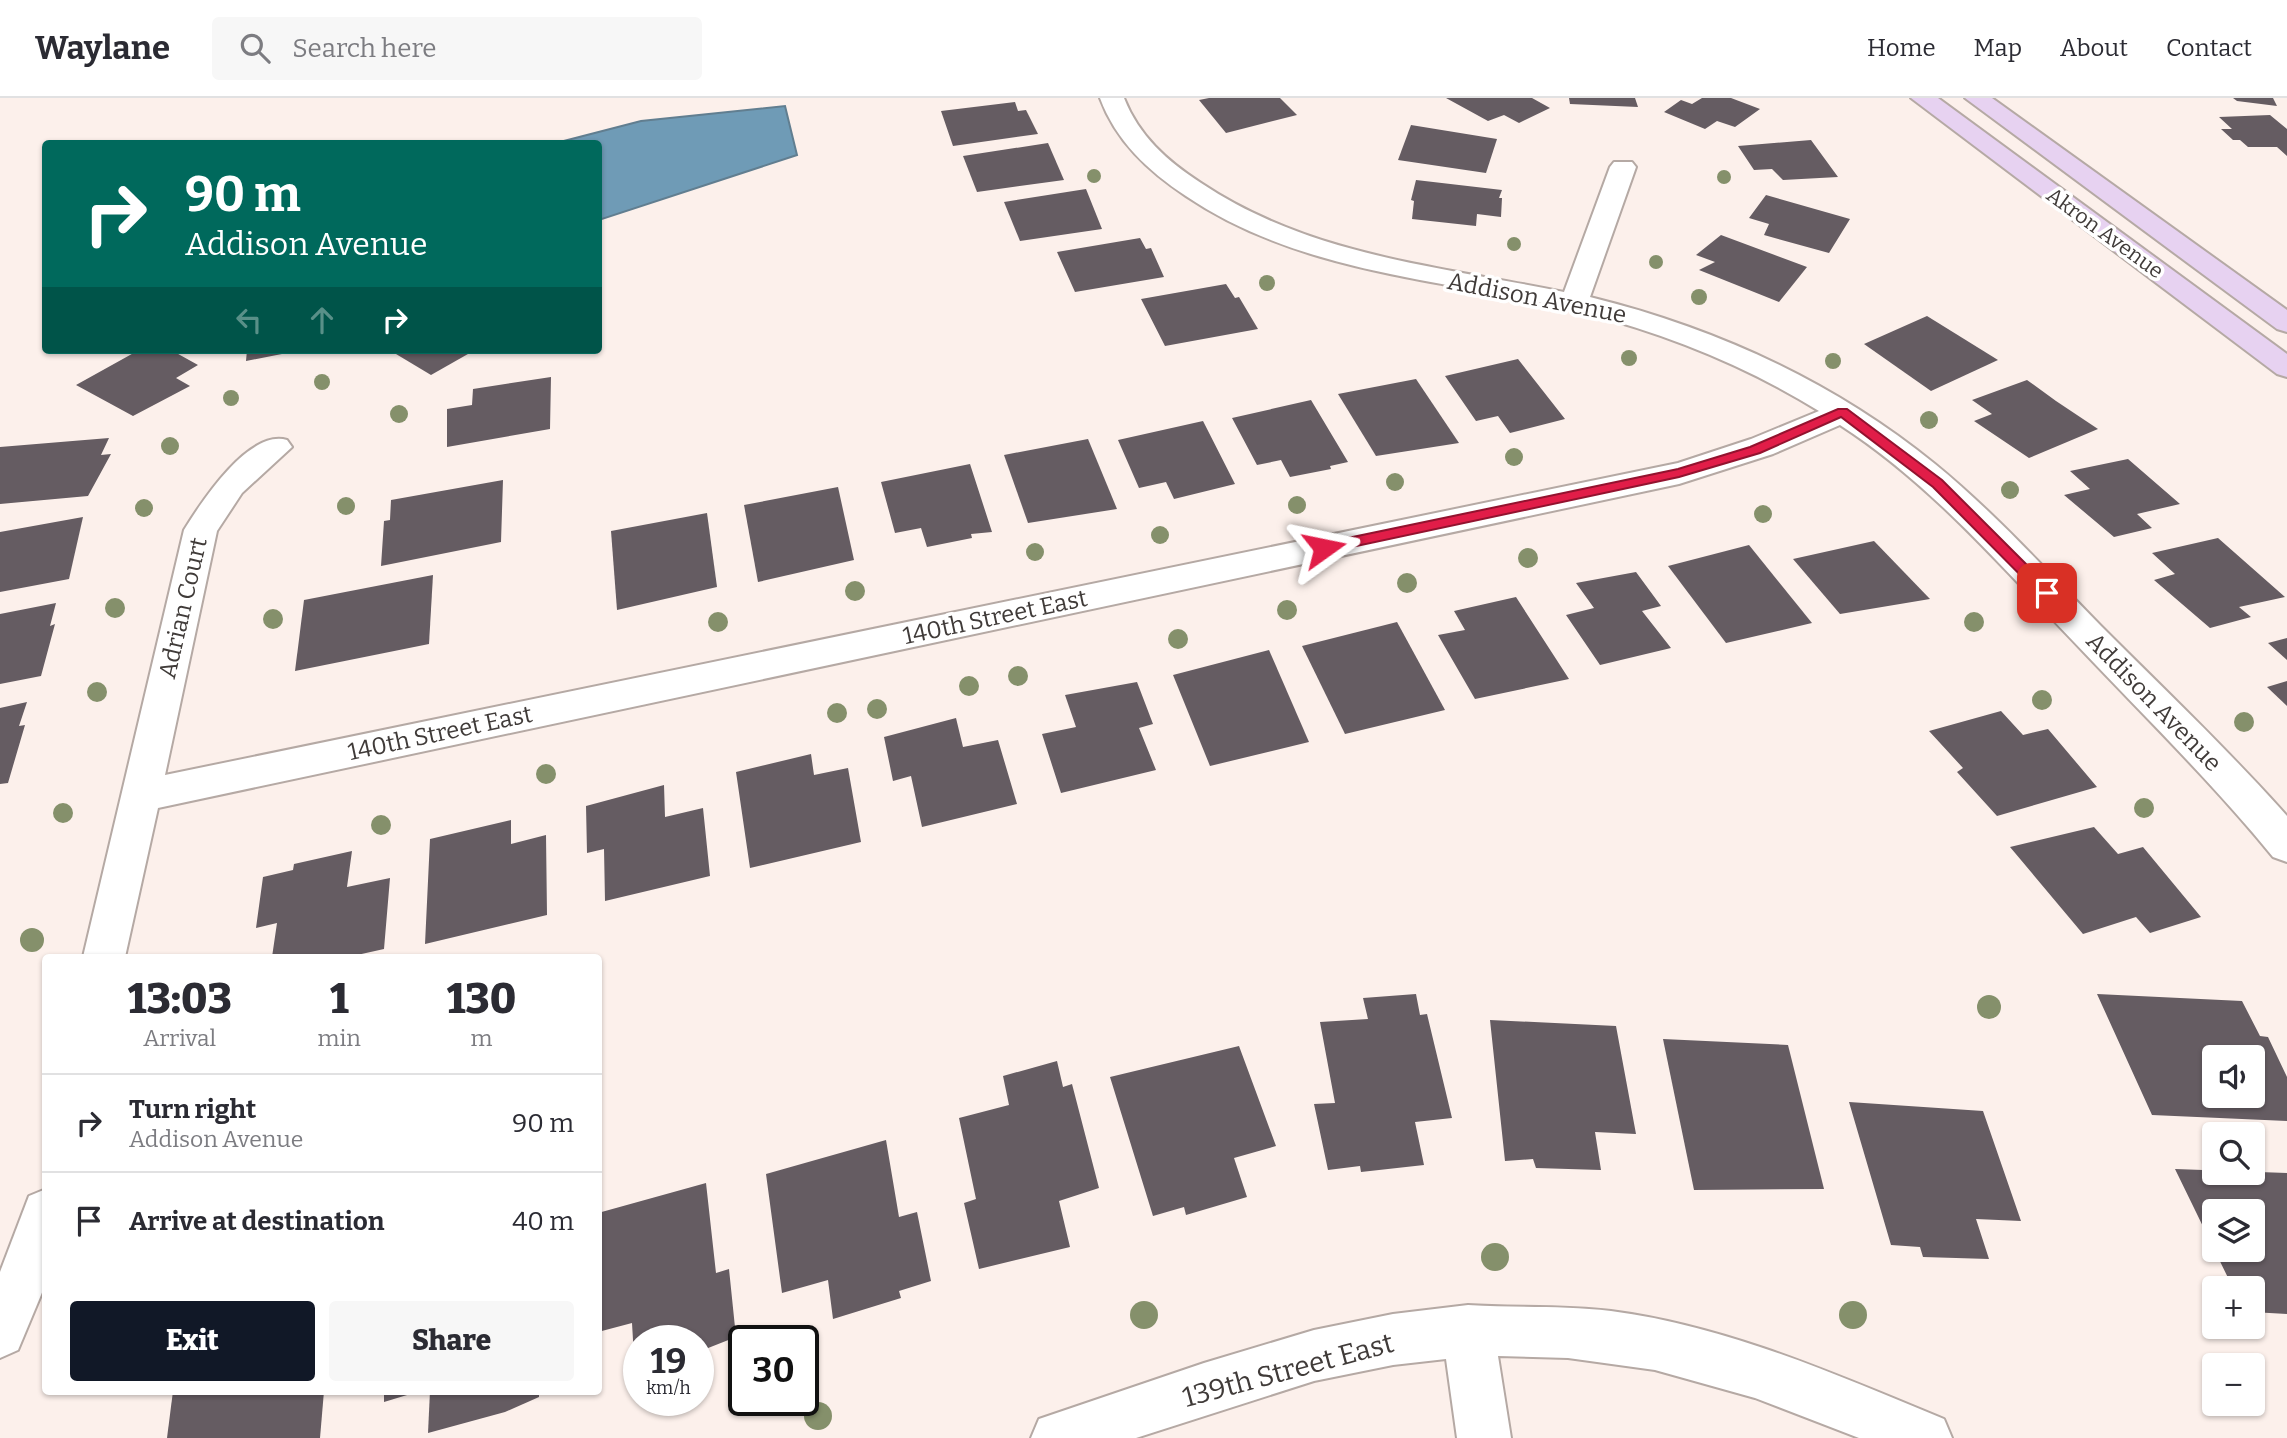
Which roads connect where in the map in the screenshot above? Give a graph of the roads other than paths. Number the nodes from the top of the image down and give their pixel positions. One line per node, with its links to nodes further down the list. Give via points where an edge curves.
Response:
1 (1112, 98): 5 (street, Addison Avenue, via 1126,128 1160,166 1205,199 1269,232 1377,267)
2 (1923, 98): 7 (street, Akron Avenue)
3 (1977, 98): 6 (street, Akron Avenue)
4 (1623, 167): 5 (street)
5 (1575, 301): 8 (street, Addison Avenue, via 1712,344)
6 (2287, 323)
7 (2287, 368)
8 (1842, 412): 10 (street, 140th Street East, via 1793,436 1679,473); 11 (street, Addison Avenue, via 1898,450 1950,495 2222,771)
9 (276, 447): 10 (street, Adrian Court, via 231,485 201,530)
10 (139, 796): 12 (street, Adrian Court)
11 (2287, 845)
12 (105, 954)
13 (42, 1226): 15 (street)
14 (1468, 1331): 16 (street, 139th Street East, via 1349,1347); 17 (street); 18 (street, 139th Street East, via 1618,1339 1695,1354 1774,1378)
15 (0, 1332)
16 (1058, 1438)
17 (1483, 1438)
18 (1926, 1438)

